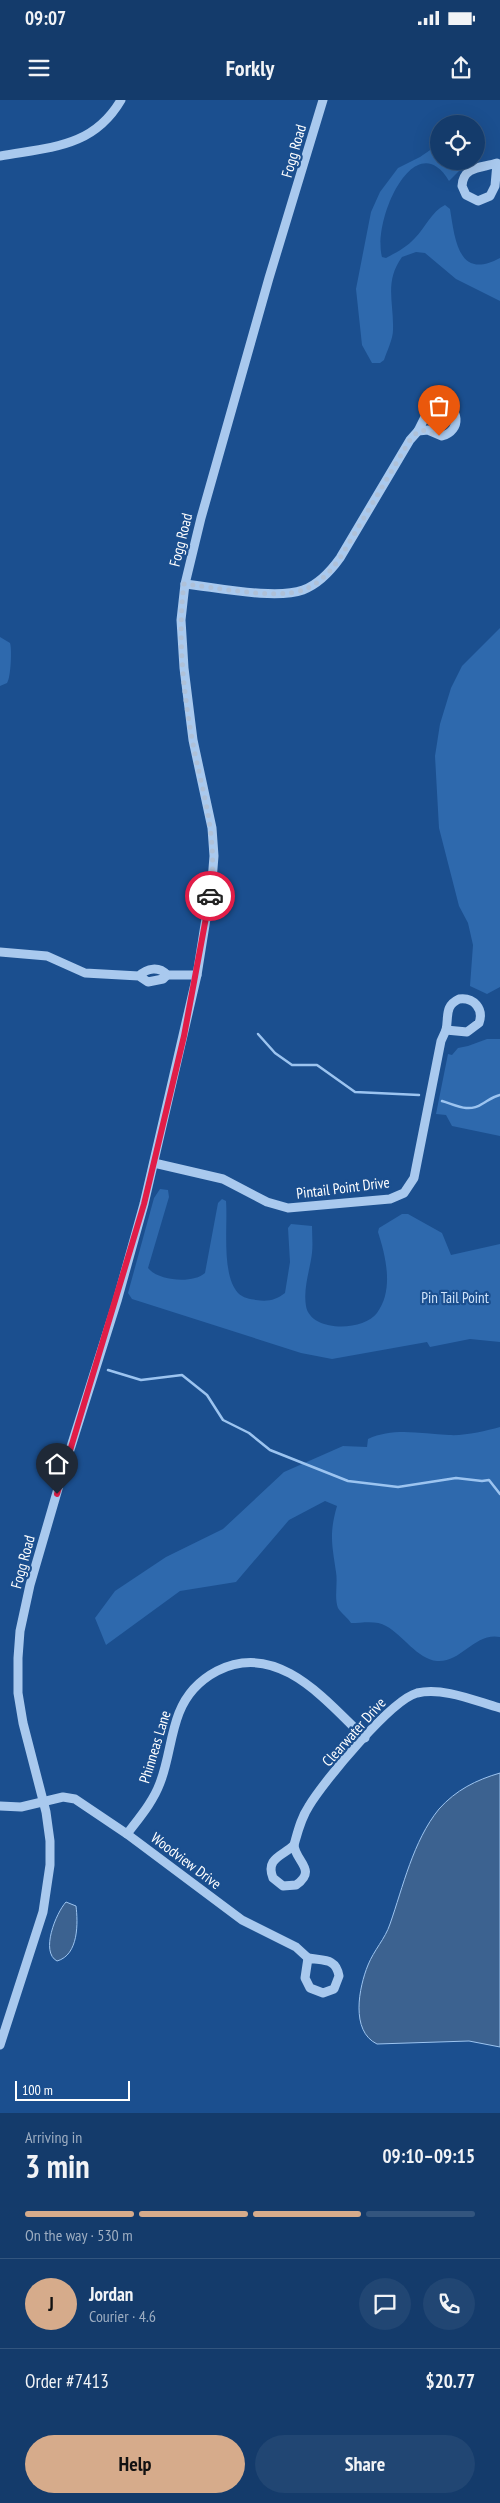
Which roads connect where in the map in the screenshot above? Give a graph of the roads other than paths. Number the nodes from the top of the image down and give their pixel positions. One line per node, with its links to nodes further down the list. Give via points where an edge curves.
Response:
1 (121, 100): 3 (street, via 106,122 85,138)
2 (323, 100): 6 (street, Fogg Road)
3 (0, 156)
4 (498, 160): 4 (street, via 466,173 462,183 466,195 478,201 488,198 495,186)
5 (418, 431): 5 (street, via 427,412 434,406 446,405 455,413 456,425 448,434 439,436 428,430); 6 (street, via 340,558 314,584 296,592 278,593)
6 (184, 584): 8 (street, Fogg Road, via 181,620 184,668 214,856)
7 (0, 952): 8 (street, via 47,956 85,973 139,976 148,982 157,982 167,975)
8 (196, 975): 10 (street, Fogg Road)
9 (446, 1030): 9 (street, Pintail Point Drive, via 463,1033 474,1029 480,1019 477,1004 467,999 454,1002 448,1010); 10 (street, Pintail Point Drive, via 441,1041 414,1178 407,1190 398,1196 368,1202 282,1207 223,1179)
10 (154, 1163): 13 (street, Fogg Road, via 124,1278 86,1392 30,1584 20,1631 17,1680 20,1704)
11 (500, 1708): 12 (street, Clearwater Drive, via 442,1693 418,1693 393,1708)
12 (366, 1738): 15 (street, Phinneas Lane, via 308,1685 285,1670 258,1663 225,1668 202,1681 186,1700 160,1784); 16 (street, Clearwater Drive, via 313,1799)
13 (44, 1801): 14 (street, Woodview Drive); 15 (street, Woodview Drive, via 72,1798); 18 (street, Fogg Road, via 50,1841 47,1891)
14 (0, 1806)
15 (127, 1834): 17 (street, Woodview Drive, via 248,1924 296,1947)
16 (294, 1845): 16 (street, via 276,1857 271,1865 273,1878 283,1886 296,1885 304,1876 305,1866)
17 (308, 1958): 17 (street, Woodview Drive, via 305,1975 308,1986 320,1993 334,1989 339,1976 335,1965 328,1960)
18 (0, 2045)

